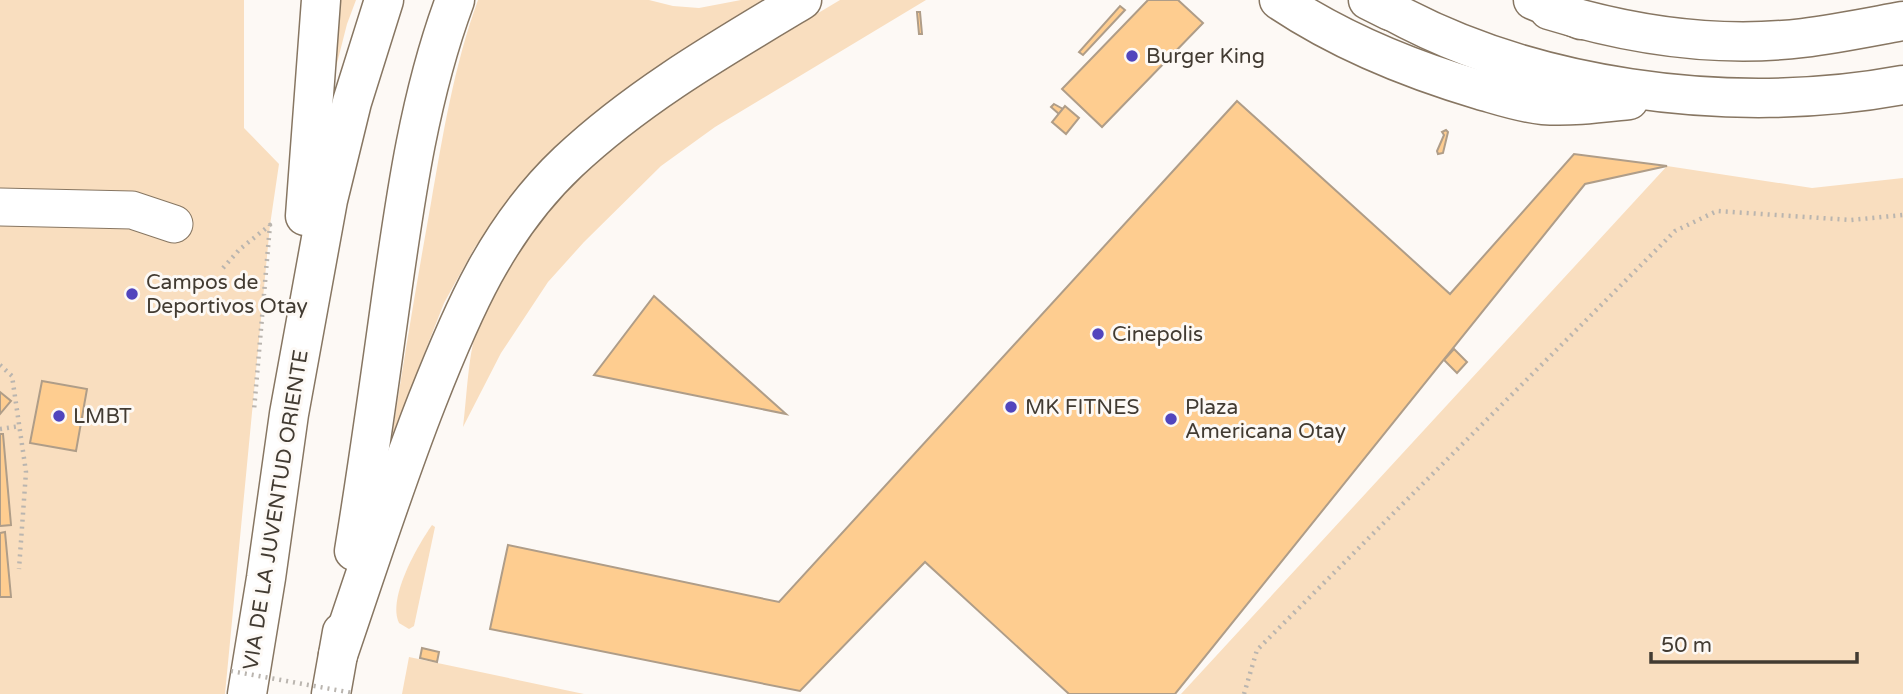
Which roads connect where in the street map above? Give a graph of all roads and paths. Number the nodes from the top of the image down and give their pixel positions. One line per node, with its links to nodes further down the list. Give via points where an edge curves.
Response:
1 (321, 0): 18 (main road)
2 (384, 0): 18 (main road, VIA DE LA JUVENTUD ORIENTE, via 352,102)
3 (455, 0): 22 (main road, via 428,86 404,210)
4 (802, 0): 22 (main road, via 710,55 613,122 566,164 490,258 448,346 402,464)
5 (1279, 0): 12 (main road, via 1401,64 1514,100 1585,105)
6 (1516, 0): 9 (main road)
7 (1533, 0): 9 (main road)
8 (1377, 4): 12 (main road, via 1482,51 1529,66)
9 (1579, 10): 10 (main road, via 1672,37 1742,40 1801,38)
10 (1903, 21)
11 (1903, 85): 12 (main road, via 1789,96)
12 (1676, 95)
13 (0, 207): 15 (lane, via 132,210)
14 (1903, 215): 25 (path, via 1851,220 1717,211 1675,231 1257,650)
15 (174, 224)
16 (223, 268): 18 (path, via 270,225)
17 (0, 365): 19 (path, via 12,376)
18 (271, 416): 23 (main road, VIA DE LA JUVENTUD ORIENTE, via 266,578)
19 (20, 426): 20 (path); 21 (path, via 26,472)
20 (0, 429)
21 (19, 569)
22 (338, 656): 24 (main road)
23 (239, 682): 24 (path, bridge)
24 (342, 693)
25 (1244, 694)

